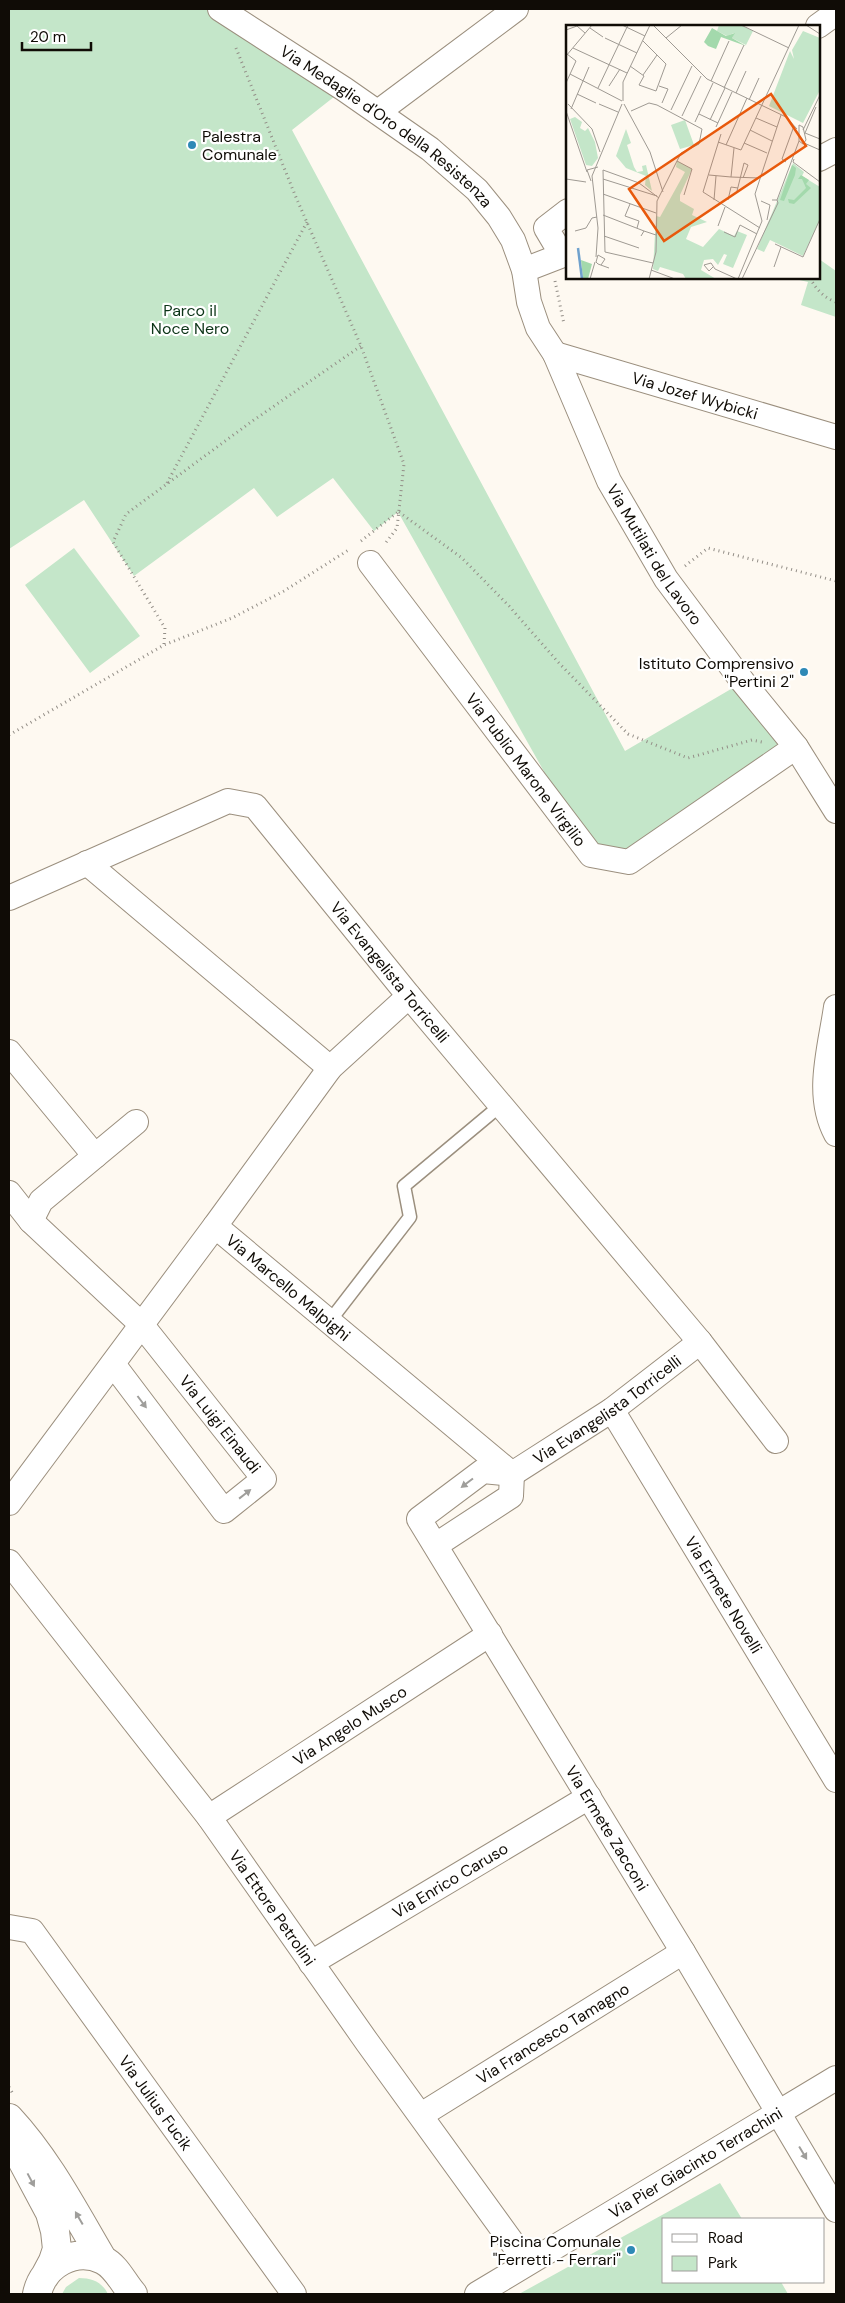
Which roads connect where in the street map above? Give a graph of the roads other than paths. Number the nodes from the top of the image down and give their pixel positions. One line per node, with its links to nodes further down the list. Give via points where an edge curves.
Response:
1 (220, 9): 5 (street, Via Medaglie d'Oro della Resistenza)
2 (516, 9): 5 (street)
3 (836, 13): 4 (street)
4 (819, 25)
5 (378, 112): 10 (street, Via Medaglie d'Oro della Resistenza, via 430,148 477,190 513,240)
6 (836, 150): 7 (street)
7 (820, 158)
8 (566, 213): 9 (street, via 546,228)
9 (559, 256): 10 (street)
10 (524, 270): 11 (street, Via Mutilati del Lavoro, via 535,319)
11 (555, 354): 12 (street, Via Jozef Wybicki); 14 (street, Via Mutilati del Lavoro, via 609,481 666,579)
12 (836, 437)
13 (370, 563): 14 (street, Via Publio Marone Virgilio, via 591,856 629,862)
14 (796, 747): 15 (street, Via Mutilati del Lavoro)
15 (836, 811)
16 (87, 863): 17 (street, Via Evangelista Torricelli); 18 (street, Via Evangelista Torricelli, via 228,801 255,806); 21 (street)
17 (9, 898)
18 (409, 996): 21 (street, Via Marcello Malpighi); 22 (street, Via Evangelista Torricelli)
19 (836, 1007): 24 (street, via 824,1094 828,1119)
20 (9, 1052): 25 (street)
21 (330, 1068): 28 (street, Via Marcello Malpighi)
22 (501, 1105): 29 (lane, via 404,1186 410,1217); 31 (street, Via Evangelista Torricelli)
23 (136, 1122): 25 (street)
24 (836, 1134)
25 (95, 1156): 27 (street, via 41,1201)
26 (9, 1193): 27 (street, Via Luigi Einaudi)
27 (31, 1221): 30 (street, Via Luigi Einaudi)
28 (215, 1226): 29 (street, Via Marcello Malpighi); 30 (street)
29 (329, 1322): 35 (street, Via Marcello Malpighi)
30 (142, 1324): 32 (street); 32 (street, Via Luigi Einaudi, one-way to 30, via 224,1511 264,1479)
31 (700, 1342): 33 (street, Via Evangelista Torricelli); 34 (street, Via Evangelista Torricelli)
32 (112, 1364): 36 (street)
33 (612, 1410): 35 (street, Via Evangelista Torricelli); 40 (street, Via Ermete Novelli)
34 (776, 1441)
35 (512, 1474): 37 (street, via 511,1496); 37 (street, Via Ermete Zacconi, one-way to 37, via 483,1471 419,1519)
36 (9, 1503)
37 (436, 1545): 39 (street, Via Ermete Zacconi)
38 (9, 1562): 42 (street, Via Ettore Petrolini)
39 (490, 1634): 41 (street, Via Ermete Zacconi); 42 (street, Via Angelo Musco)
40 (836, 1780)
41 (589, 1797): 44 (street, Via Ermete Zacconi); 45 (street, Via Enrico Caruso)
42 (209, 1817): 45 (street, Via Ettore Petrolini)
43 (9, 1928): 56 (street, Via Julius Fucik, via 32,1931)
44 (684, 1952): 47 (street, Via Ermete Zacconi); 48 (street, Via Francesco Tamagno)
45 (311, 1962): 48 (street, Via Ettore Petrolini)
46 (836, 2078): 47 (street, Via Pier Giacinto Terrachini)
47 (778, 2112): 51 (street, Via Ermete Zacconi, one-way to 51); 53 (street, Via Pier Giacinto Terrachini)
48 (421, 2115): 53 (street, Via Ettore Petrolini)
49 (9, 2118): 52 (main road, one-way to 49, via 57,2181)
50 (9, 2136): 54 (main road, one-way to 54, via 56,2230 54,2261)
51 (836, 2210)
52 (103, 2260): 54 (main road, via 89,2256 60,2260); 55 (main road, via 124,2280)
53 (527, 2263): 57 (street, Via Pier Giacinto Terrachini)
54 (41, 2285)
55 (133, 2294)
56 (294, 2294)
57 (477, 2294)

